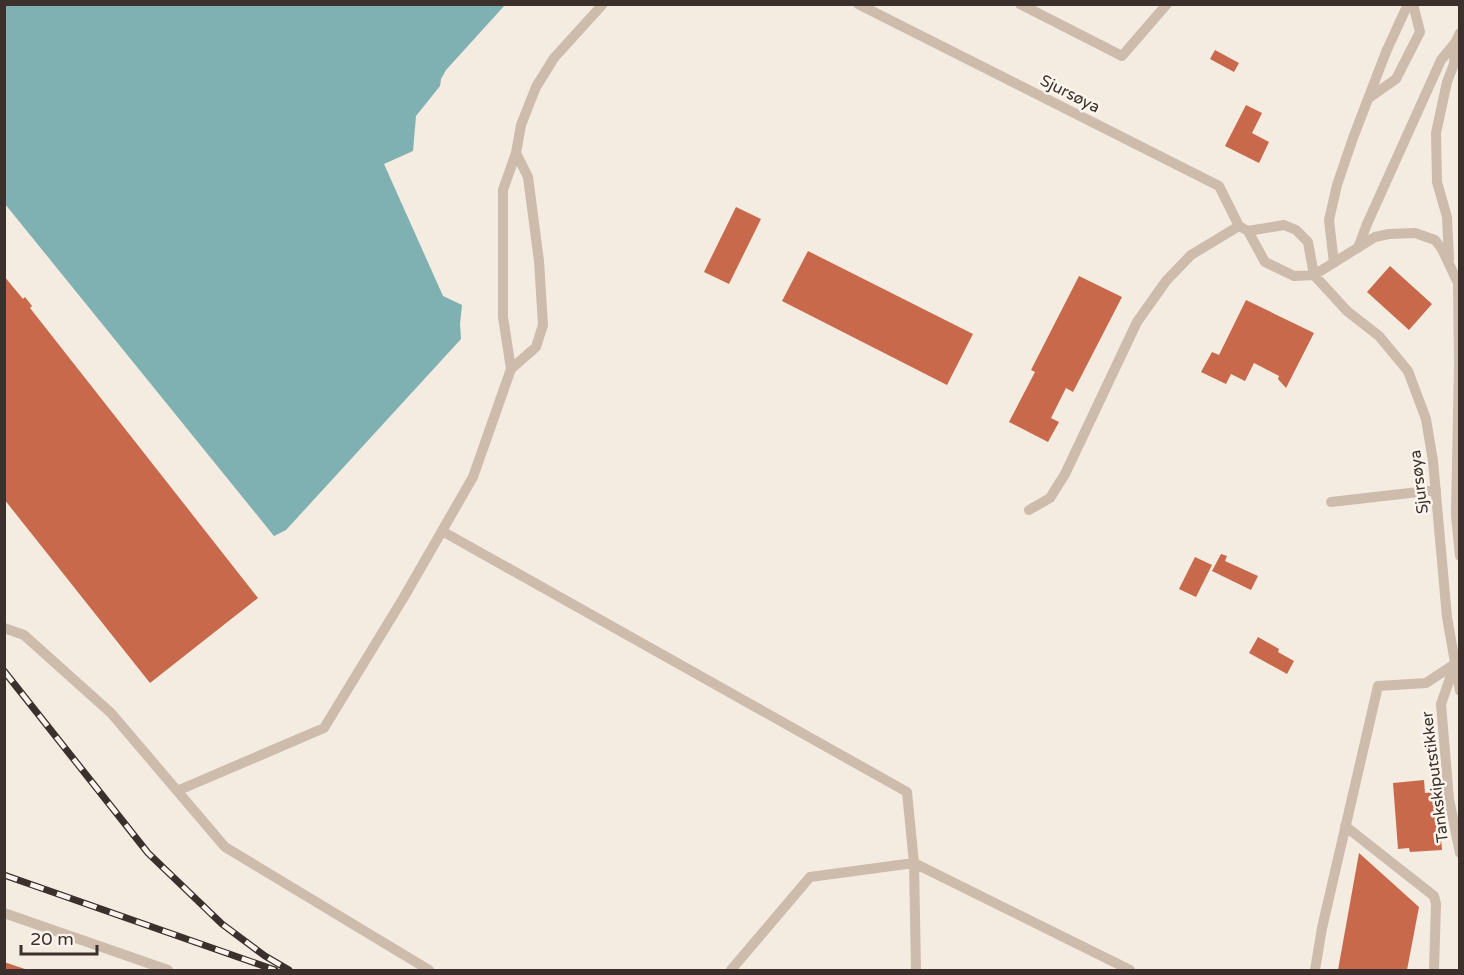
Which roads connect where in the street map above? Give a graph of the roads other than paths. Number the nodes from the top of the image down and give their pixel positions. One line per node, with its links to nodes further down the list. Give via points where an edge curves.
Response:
1 (603, 4): 9 (lane, via 554,58 537,87 521,125)
2 (858, 4): 10 (lane, Sjursøya, via 1219,186)
3 (1020, 4): 4 (lane, via 1122,56)
4 (1167, 4)
5 (1408, 4): 8 (lane)
6 (1413, 4): 8 (lane, via 1420,32 1396,79)
7 (1457, 38): 11 (lane, Sjursøya, via 1441,60); 12 (lane, Sjursøya, via 1436,133 1437,182 1447,217)
8 (1368, 98): 13 (lane, via 1329,220)
9 (516, 153): 15 (lane, via 503,190 503,317); 15 (lane, via 528,177 543,325 536,347)
10 (1243, 228): 14 (lane, Sjursøya, via 1265,262 1294,276); 14 (lane, via 1284,225 1296,230 1308,242); 18 (lane, via 1191,255 1166,281 1137,321 1065,474 1050,498)
11 (1358, 248): 12 (lane, Sjursøya, via 1382,236 1415,233 1435,240); 13 (lane, Sjursøya)
12 (1449, 259): 20 (lane, Sjursøya, via 1458,284 1456,515)
13 (1334, 263): 14 (lane, Sjursøya)
14 (1314, 275): 16 (lane, Sjursøya, via 1347,311 1379,336 1408,371 1426,419)
15 (511, 369): 19 (lane, via 473,477)
16 (1436, 490): 17 (lane); 22 (lane, Sjursøya)
17 (1331, 502)
18 (1029, 510)
19 (442, 531): 24 (lane, via 324,728); 27 (lane, via 907,792)
20 (1460, 556)
21 (4, 628): 24 (lane, via 24,635 111,713)
22 (1455, 664): 23 (lane, Sjursøya); 25 (lane, via 1426,683 1378,686); 26 (lane, Tankskiputstikker, via 1441,704 1449,799)
23 (1460, 691)
24 (177, 791): 30 (lane, via 225,847)
25 (1345, 826): 34 (lane); 35 (lane, via 1434,896)
26 (1460, 853)
27 (914, 863): 31 (lane, via 810,878); 32 (lane); 33 (lane)
28 (4, 913): 29 (lane)
29 (168, 970)
30 (429, 970)
31 (731, 970)
32 (916, 970)
33 (1130, 970)
34 (1315, 970)
35 (1434, 970)

